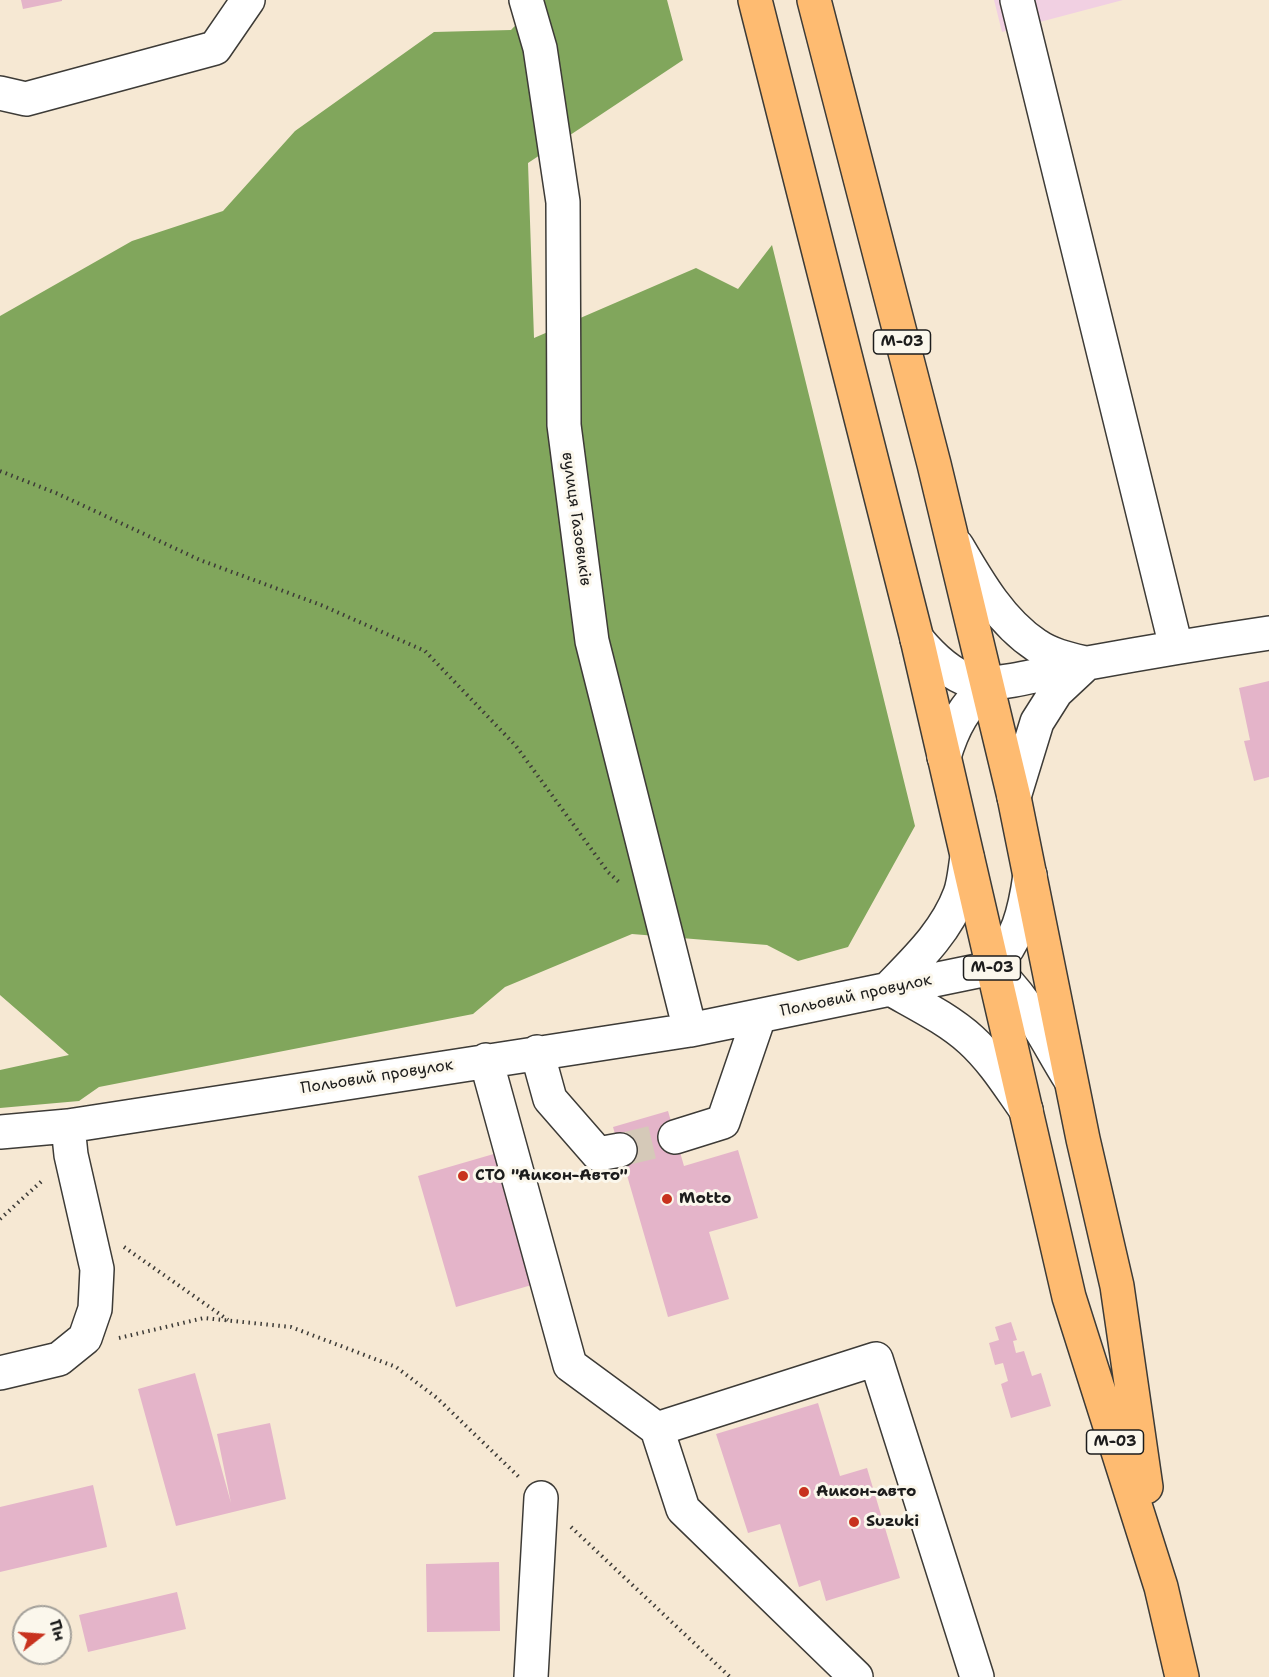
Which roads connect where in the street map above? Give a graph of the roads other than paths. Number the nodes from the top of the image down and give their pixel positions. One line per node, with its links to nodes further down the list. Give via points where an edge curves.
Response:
1 (248, 0): 6 (street, via 215,48 26,99)
2 (526, 0): 20 (street, вулиця Газовиків, via 540,48 563,202 564,425 592,641)
3 (755, 0): 9 (highway, М-03)
4 (814, 0): 7 (highway, М-03)
5 (1017, 0): 10 (street)
6 (0, 93)
7 (952, 537): 11 (street, via 976,579 1006,619 1036,645 1059,657); 12 (highway, М-03)
8 (1269, 633): 10 (street)
9 (917, 639): 12 (street, via 954,673); 13 (highway, М-03)
10 (1176, 648): 11 (street)
11 (1086, 663): 12 (street); 14 (street, via 1056,692 1037,722)
12 (988, 684): 13 (street, via 958,718); 14 (highway, М-03)
13 (944, 757): 15 (highway, М-03)
14 (1014, 797): 16 (highway, М-03)
15 (967, 857): 17 (highway, М-03); 18 (street, via 961,893 948,919 928,948)
16 (1030, 875): 17 (street, via 1018,931 1006,954); 23 (highway, М-03)
17 (992, 968): 18 (street, Польовий провулок); 23 (street, via 1023,1000); 24 (highway, М-03)
18 (889, 988): 19 (street, Польовий провулок); 24 (street, via 930,1010 971,1040)
19 (759, 1017): 20 (street, Польовий провулок); 26 (street, via 723,1122)
20 (690, 1030): 21 (street, Польовий провулок)
21 (537, 1052): 22 (street, Польовий провулок); 28 (street, via 549,1099 598,1154)
22 (486, 1060): 27 (street, Польовий провулок); 30 (street, via 570,1365)
23 (1071, 1080): 32 (highway, М-03, via 1117,1286)
24 (1026, 1110): 32 (highway, М-03, via 1069,1297)
25 (0, 1132): 27 (street, Польовий провулок)
26 (675, 1137)
27 (69, 1140): 29 (street, via 97,1269 95,1309 85,1338 59,1359)
28 (620, 1150)
29 (0, 1373)
30 (657, 1429): 34 (street, via 683,1509); 35 (street, via 876,1359)
31 (542, 1498): 33 (street)
32 (1161, 1587): 36 (highway, М-03)
33 (531, 1677)
34 (856, 1677)
35 (977, 1677)
36 (1182, 1677)

